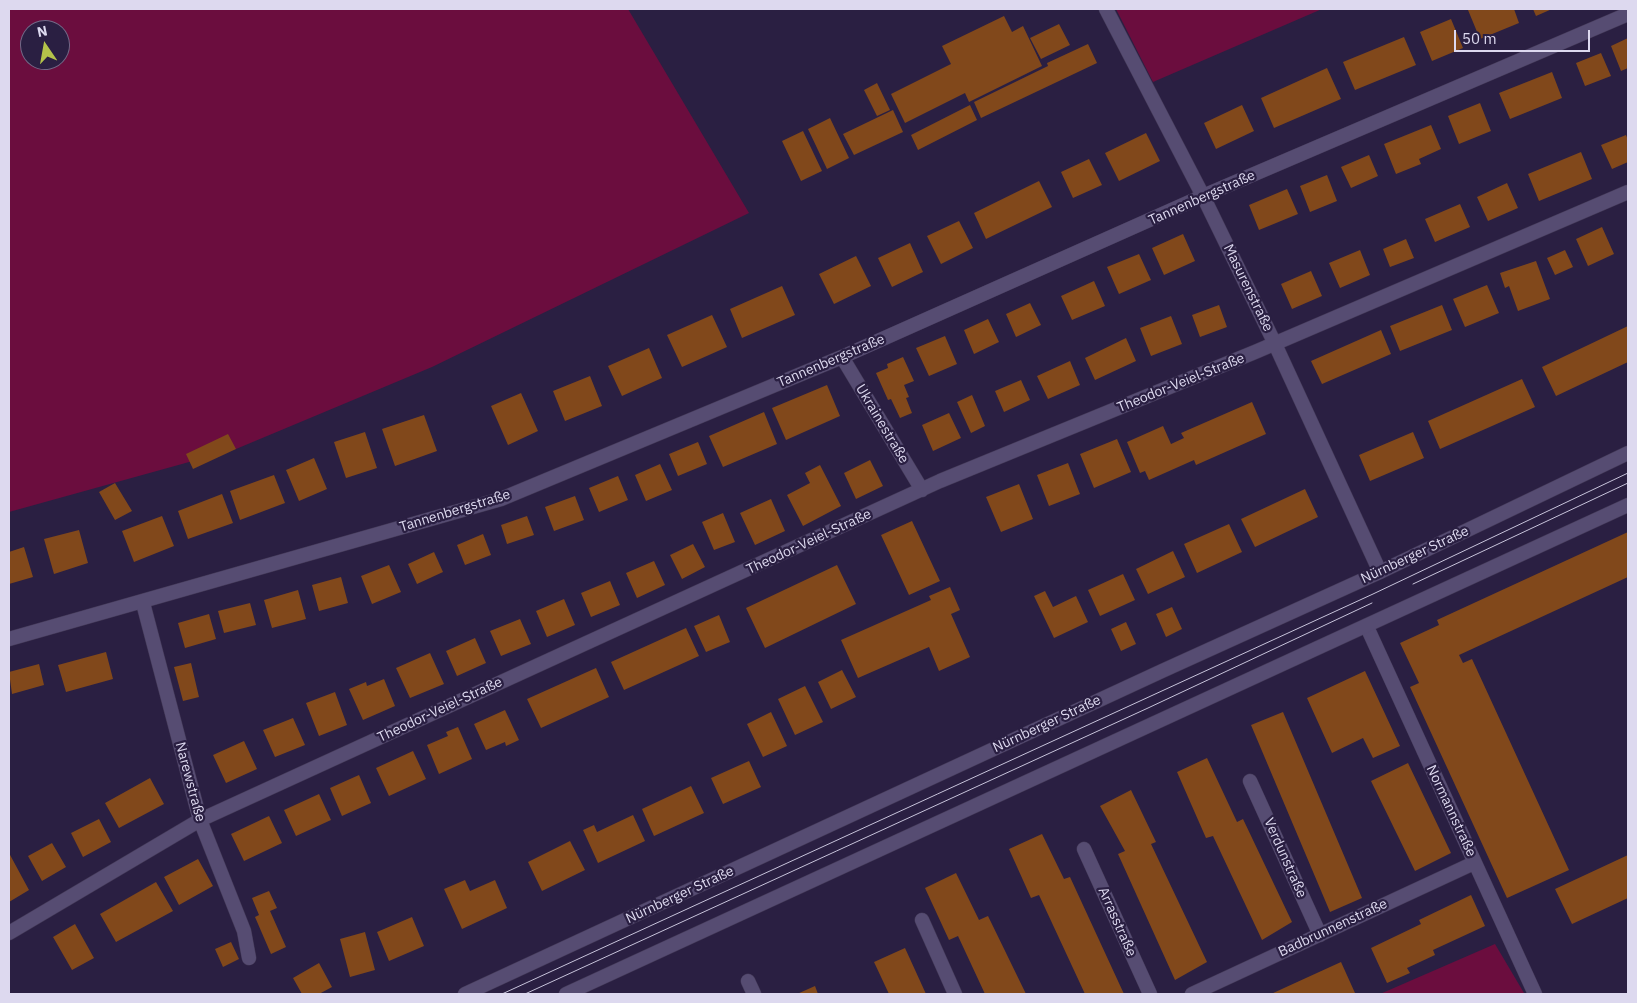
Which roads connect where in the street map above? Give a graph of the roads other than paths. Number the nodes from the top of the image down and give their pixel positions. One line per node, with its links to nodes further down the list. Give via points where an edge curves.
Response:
1 (1106, 9): 4 (street, Masurenstraße)
2 (1628, 14): 4 (street, Tannenbergstraße)
3 (1628, 192): 5 (street, Theodor-Veiel-Straße)
4 (1203, 196): 5 (street, Masurenstraße); 6 (street, Tannenbergstraße)
5 (1275, 344): 8 (street, Theodor-Veiel-Straße); 10 (street, Masurenstraße)
6 (842, 357): 8 (street, Ukrainestraße); 11 (street, Tannenbergstraße, via 501,499)
7 (1628, 453): 10 (street, Nürnberger Straße)
8 (922, 490): 15 (street, Theodor-Veiel-Straße)
9 (1628, 505): 12 (street)
10 (1380, 572): 22 (street, Nürnberger Straße)
11 (143, 602): 13 (street, Tannenbergstraße); 15 (street, Narewstraße)
12 (1367, 627): 17 (street, Normannstraße); 23 (street)
13 (9, 639)
14 (1250, 781): 20 (street, Verdunstraße)
15 (200, 820): 19 (street, Theodor-Veiel-Straße); 21 (street, Narewstraße, via 244,931)
16 (1084, 849): 25 (street, Arrasstraße)
17 (1474, 863): 20 (street, Badbrunnenstraße); 27 (street, Normannstraße)
18 (922, 920): 24 (street)
19 (9, 933)
20 (1320, 934): 26 (street, Badbrunnenstraße)
21 (248, 958)
22 (465, 994)
23 (566, 994)
24 (955, 994)
25 (1150, 994)
26 (1192, 994)
27 (1536, 994)

